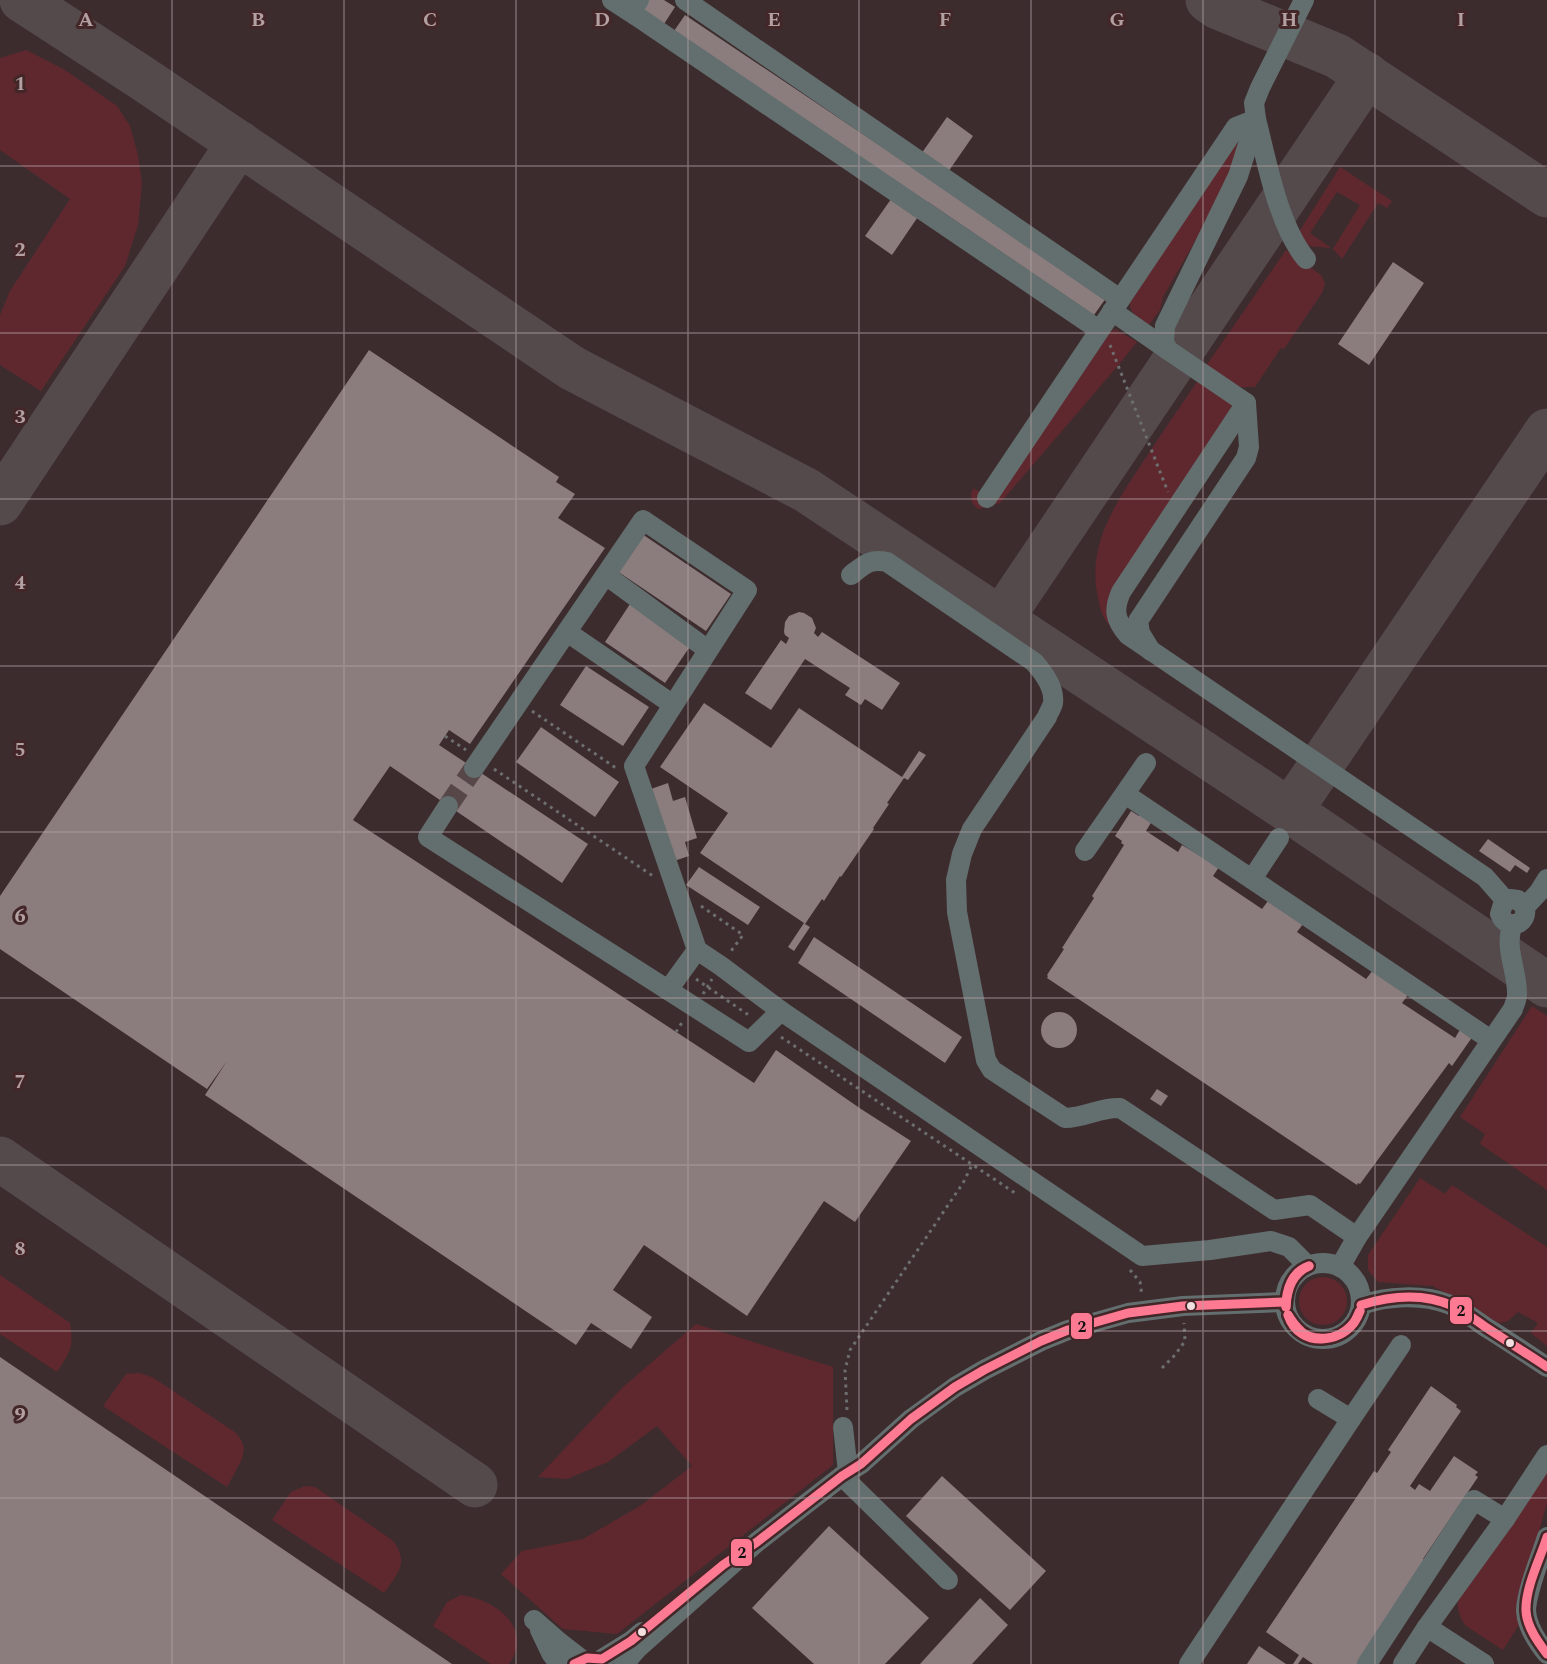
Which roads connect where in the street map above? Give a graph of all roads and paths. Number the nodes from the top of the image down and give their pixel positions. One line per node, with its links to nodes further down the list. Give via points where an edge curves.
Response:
1 (612, 0): 4 (lane)
2 (685, 0): 7 (lane)
3 (1304, 0): 5 (lane, via 1260,88 1254,103)
4 (637, 8): 8 (lane)
5 (1256, 119): 6 (lane, via 1284,219 1295,246); 7 (lane, via 1236,127); 9 (lane, via 1238,176 1165,326)
6 (1306, 259)
7 (1116, 305): 8 (lane); 9 (lane)
8 (1103, 335): 11 (lane); 12 (path)
9 (1168, 350): 10 (lane)
10 (1246, 403): 12 (lane); 17 (lane, via 1246,458 1138,621)
11 (987, 498)
12 (1175, 510): 17 (lane, via 1117,602 1118,625)
13 (851, 575): 40 (lane, via 868,562 887,562 1034,662 1051,691 1053,703 1047,717 972,829 956,880 957,912 986,1060 992,1070 1065,1118 1078,1118 1107,1107 1119,1108 1274,1210 1310,1205)
14 (607, 576): 15 (lane); 16 (lane); 16 (lane, via 643,520 747,590)
15 (567, 632): 18 (lane); 19 (lane)
16 (708, 650): 19 (lane)
17 (1151, 651): 30 (lane, via 1485,877)
18 (519, 702): 21 (lane); 22 (path)
19 (672, 704): 29 (lane, via 634,766)
20 (1146, 763): 23 (lane)
21 (474, 768)
22 (617, 768)
23 (1125, 794): 26 (lane); 27 (lane)
24 (448, 806): 36 (lane, via 428,837)
25 (1279, 838): 27 (lane)
26 (1085, 851)
27 (1252, 879): 38 (lane)
28 (1547, 879): 31 (lane)
29 (676, 890): 33 (lane); 34 (path, via 743,935)
30 (1506, 901): 31 (lane, via 1518,900); 32 (lane, via 1500,914 1504,921)
31 (1525, 907): 32 (lane, via 1525,917)
32 (1514, 924): 38 (lane, via 1510,946 1517,997)
33 (697, 950): 34 (lane); 36 (lane)
34 (721, 966): 35 (path); 37 (lane)
35 (707, 987)
36 (668, 990): 37 (lane, via 749,1042)
37 (781, 1011): 41 (lane, via 1142,1256 1271,1241 1288,1246)
38 (1491, 1040): 40 (lane)
39 (972, 1165): 50 (path, via 850,1350 845,1370)
40 (1357, 1237): 42 (lane)
41 (1308, 1266): 42 (lane, via 1319,1263); 43 (lane, via 1292,1279)
42 (1340, 1267): 44 (lane, via 1356,1283)
43 (1285, 1302): 44 (lane, via 1290,1322 1298,1331 1320,1340 1331,1339 1351,1327); 45 (lane)
44 (1360, 1305): 47 (lane, via 1406,1298 1449,1304)
45 (1183, 1306): 48 (path, via 1185,1341); 53 (lane, via 1097,1321 1016,1353 935,1401)
46 (1401, 1345): 51 (lane)
47 (1547, 1367)
48 (1162, 1368)
49 (1318, 1399): 51 (lane)
50 (845, 1419): 53 (lane)
51 (1351, 1419): 64 (lane)
52 (1547, 1455): 54 (lane)
53 (845, 1474): 56 (lane); 57 (lane)
54 (1505, 1519): 58 (lane); 65 (lane, via 1474,1500)
55 (1547, 1537): 59 (lane, via 1526,1611 1534,1636)
56 (757, 1542): 61 (lane, via 723,1565); 63 (lane)
57 (948, 1580)
58 (1426, 1627): 66 (lane); 67 (lane)
59 (1547, 1654)
60 (578, 1661): 61 (lane, via 592,1657); 62 (lane, via 534,1620)
61 (605, 1662)
62 (559, 1664)
63 (624, 1664)
64 (1189, 1664)
65 (1367, 1664)
66 (1403, 1664)
67 (1484, 1664)

